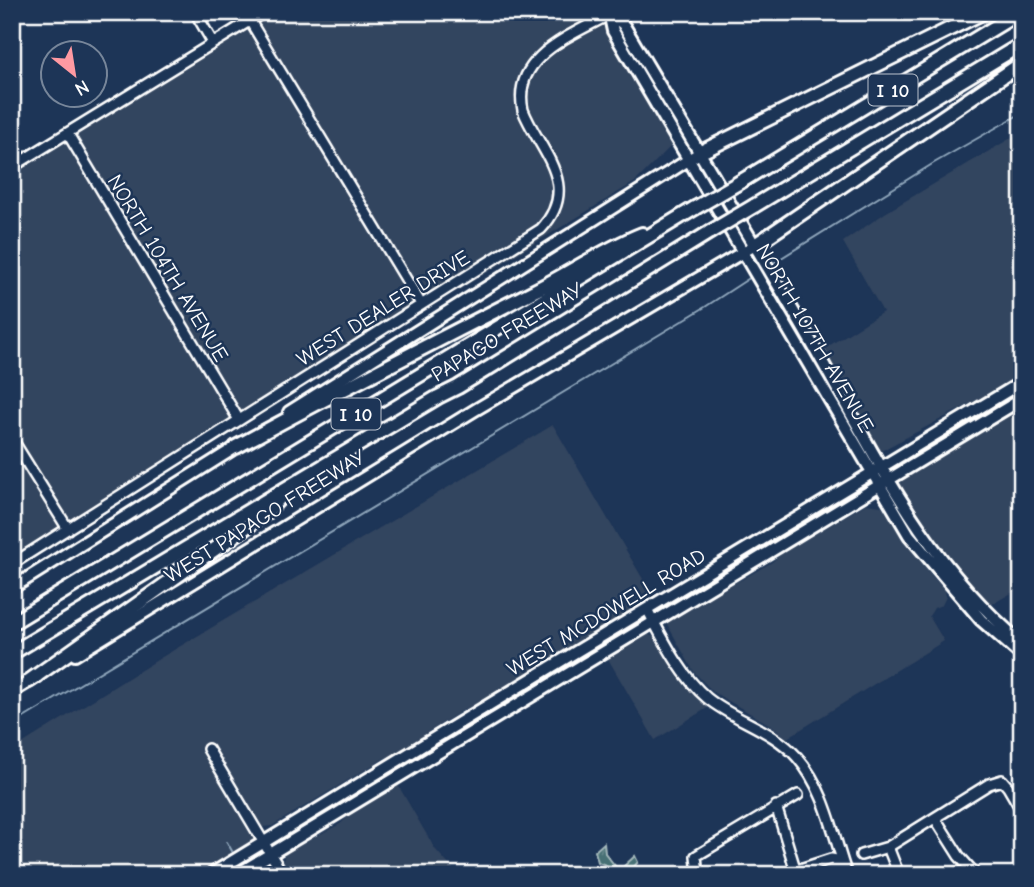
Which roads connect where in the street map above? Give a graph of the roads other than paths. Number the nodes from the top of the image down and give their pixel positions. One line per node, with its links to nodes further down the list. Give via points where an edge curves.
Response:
1 (195, 12): 7 (street)
2 (264, 12): 6 (street)
3 (984, 12): 11 (highway)
4 (1020, 12): 14 (highway, PAPAGO FREEWAY / I 10, bridge)
5 (609, 13): 11 (main road, NORTH 107TH AVENUE, via 623,24); 12 (main road, NORTH 107TH AVENUE, via 613,31); 17 (street, WEST DEALER DRIVE, via 545,51 524,78 523,110 559,184 550,217 527,239)
6 (250, 21): 7 (street); 17 (street)
7 (213, 43): 10 (street)
8 (1022, 44): 30 (highway, PAPAGO FREEWAY / I 10, bridge)
9 (1022, 63): 15 (highway)
10 (68, 134): 13 (street); 24 (street, NORTH 104TH AVENUE)
11 (701, 152): 12 (main road); 15 (main road, NORTH 107TH AVENUE)
12 (688, 159): 16 (main road, NORTH 107TH AVENUE); 26 (main road)
13 (12, 167)
14 (678, 219): 26 (highway, via 617,244); 34 (highway, PAPAGO FREEWAY / I 10)
15 (755, 245): 16 (main road, WEST PAPAGO FREEWAY); 19 (main road, NORTH 107TH AVENUE)
16 (742, 252): 18 (main road, NORTH 107TH AVENUE); 42 (main road, WEST PAPAGO FREEWAY)
17 (421, 304): 24 (street, WEST DEALER DRIVE)
18 (779, 313): 19 (main road, via 785,314 814,359); 20 (main road, NORTH 107TH AVENUE)
19 (823, 364): 23 (main road, NORTH 107TH AVENUE)
20 (813, 371): 23 (main road, via 820,372); 28 (main road, NORTH 107TH AVENUE)
21 (1022, 382): 27 (main road, WEST MCDOWELL ROAD)
22 (1022, 399): 29 (main road, WEST MCDOWELL ROAD)
23 (844, 402): 27 (main road, NORTH 107TH AVENUE)
24 (239, 420): 31 (street, WEST DEALER DRIVE)
25 (12, 439): 31 (street)
26 (236, 447): 33 (main road)
27 (881, 465): 28 (main road, WEST MCDOWELL ROAD); 29 (main road, NORTH 107TH AVENUE)
28 (871, 471): 29 (main road, NORTH 107TH AVENUE); 35 (main road, WEST MCDOWELL ROAD)
29 (885, 484): 37 (main road, WEST MCDOWELL ROAD); 39 (main road, NORTH 107TH AVENUE, via 979,603); 41 (main road, NORTH 107TH AVENUE, via 923,554 981,620)
30 (291, 485): 40 (highway, PAPAGO FREEWAY / I 10); 42 (highway, via 266,513)
31 (68, 529): 32 (street, WEST DEALER DRIVE)
32 (12, 564)
33 (12, 588)
34 (35, 609): 36 (highway); 38 (highway, PAPAGO FREEWAY / I 10)
35 (647, 609): 37 (street); 49 (main road, WEST MCDOWELL ROAD)
36 (12, 617)
37 (654, 622): 51 (main road, WEST MCDOWELL ROAD); 53 (street, via 707,698 774,737 802,764 823,800)
38 (12, 623)
39 (1022, 643)
40 (12, 653)
41 (1022, 656)
42 (29, 681): 43 (main road, WEST PAPAGO FREEWAY)
43 (12, 692)
44 (208, 749): 49 (street)
45 (798, 795): 46 (street)
46 (776, 806): 58 (street, via 696,856); 59 (street)
47 (1022, 811): 48 (street, via 1002,780)
48 (935, 818): 50 (street); 63 (street)
49 (264, 842): 51 (street); 55 (main road, WEST MCDOWELL ROAD)
50 (888, 847): 52 (street); 62 (street)
51 (271, 853): 56 (main road, WEST MCDOWELL ROAD); 57 (street)
52 (860, 855)
53 (842, 861): 54 (street); 60 (street); 61 (street)
54 (815, 864): 59 (street, via 800,869); 60 (street)
55 (210, 875)
56 (236, 875)
57 (283, 875)
58 (701, 875)
59 (797, 875)
60 (818, 875)
61 (847, 875)
62 (899, 875)
63 (976, 875)

